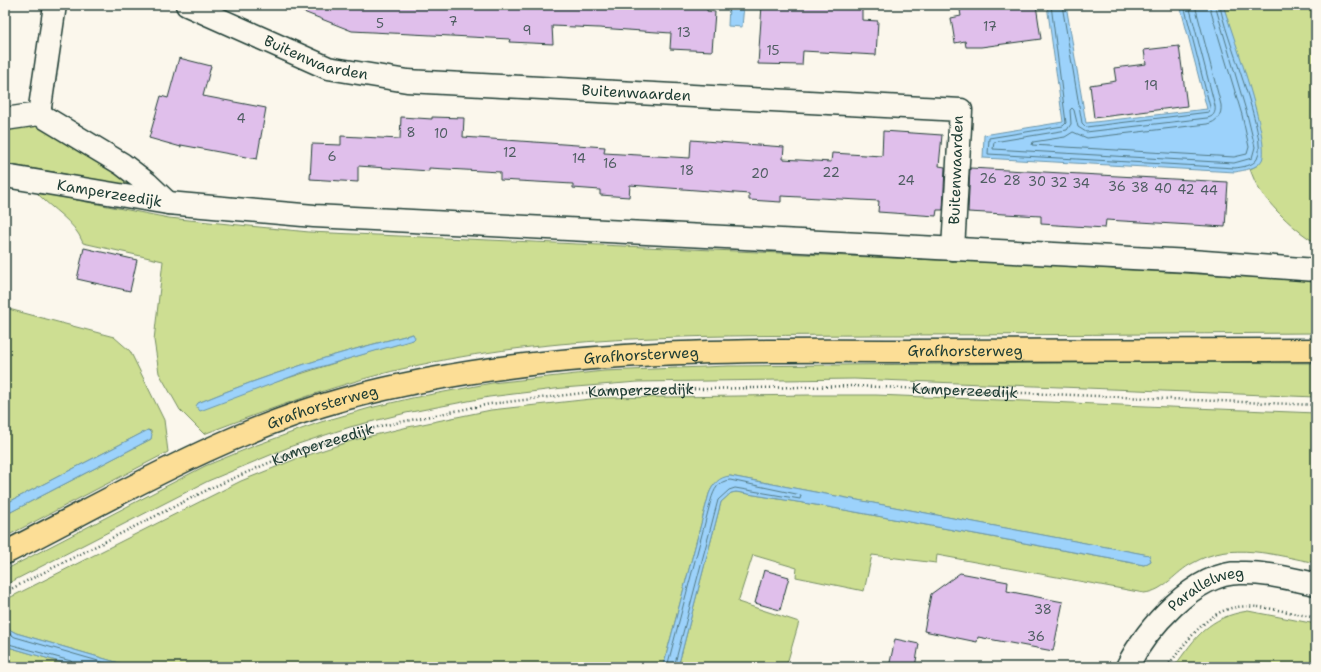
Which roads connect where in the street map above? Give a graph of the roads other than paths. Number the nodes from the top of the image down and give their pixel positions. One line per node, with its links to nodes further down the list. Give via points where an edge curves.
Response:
1 (55, 5): 3 (street)
2 (187, 5): 7 (street, Buitenwaarden, via 328,68 407,81 961,110)
3 (39, 114): 4 (street); 6 (street, via 122,164)
4 (5, 119)
5 (5, 176): 6 (street, Kamperzeedijk)
6 (168, 203): 7 (street, Kamperzeedijk, via 314,216)
7 (953, 249): 8 (street, Kamperzeedijk)
8 (1316, 270)
9 (1316, 350): 10 (main road, Grafhorsterweg, via 730,352 592,358 475,371 342,400 244,435 161,473)
10 (5, 553)
11 (1316, 584): 12 (street, Parallelweg, via 1239,572 1206,582 1189,592 1152,630)
12 (1127, 667)

